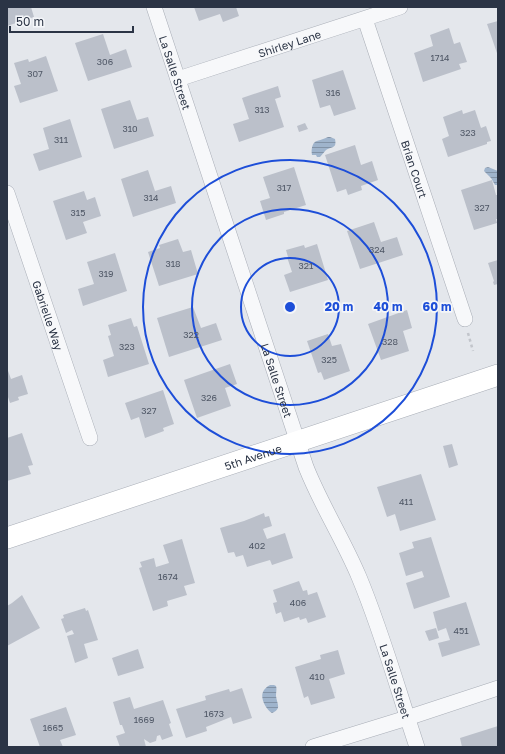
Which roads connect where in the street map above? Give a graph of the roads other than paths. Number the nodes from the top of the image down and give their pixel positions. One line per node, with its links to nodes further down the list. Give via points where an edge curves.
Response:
1 (154, 7): 4 (street, La Salle Street)
2 (400, 7): 3 (street, Shirley Lane)
3 (365, 19): 4 (street, Shirley Lane); 7 (street, Brian Court)
4 (178, 78): 10 (street, La Salle Street)
5 (7, 193): 6 (street, Gabrielle Way)
6 (14, 237): 9 (street, Gabrielle Way)
7 (465, 319)
8 (498, 375): 10 (main road, 5th Avenue)
9 (90, 438)
10 (298, 442): 11 (main road, 5th Avenue); 13 (street, La Salle Street, via 322,503 377,621)
11 (7, 538)
12 (498, 688): 13 (street)
13 (408, 718): 14 (street); 15 (street, La Salle Street)
14 (313, 747)
15 (417, 747)

